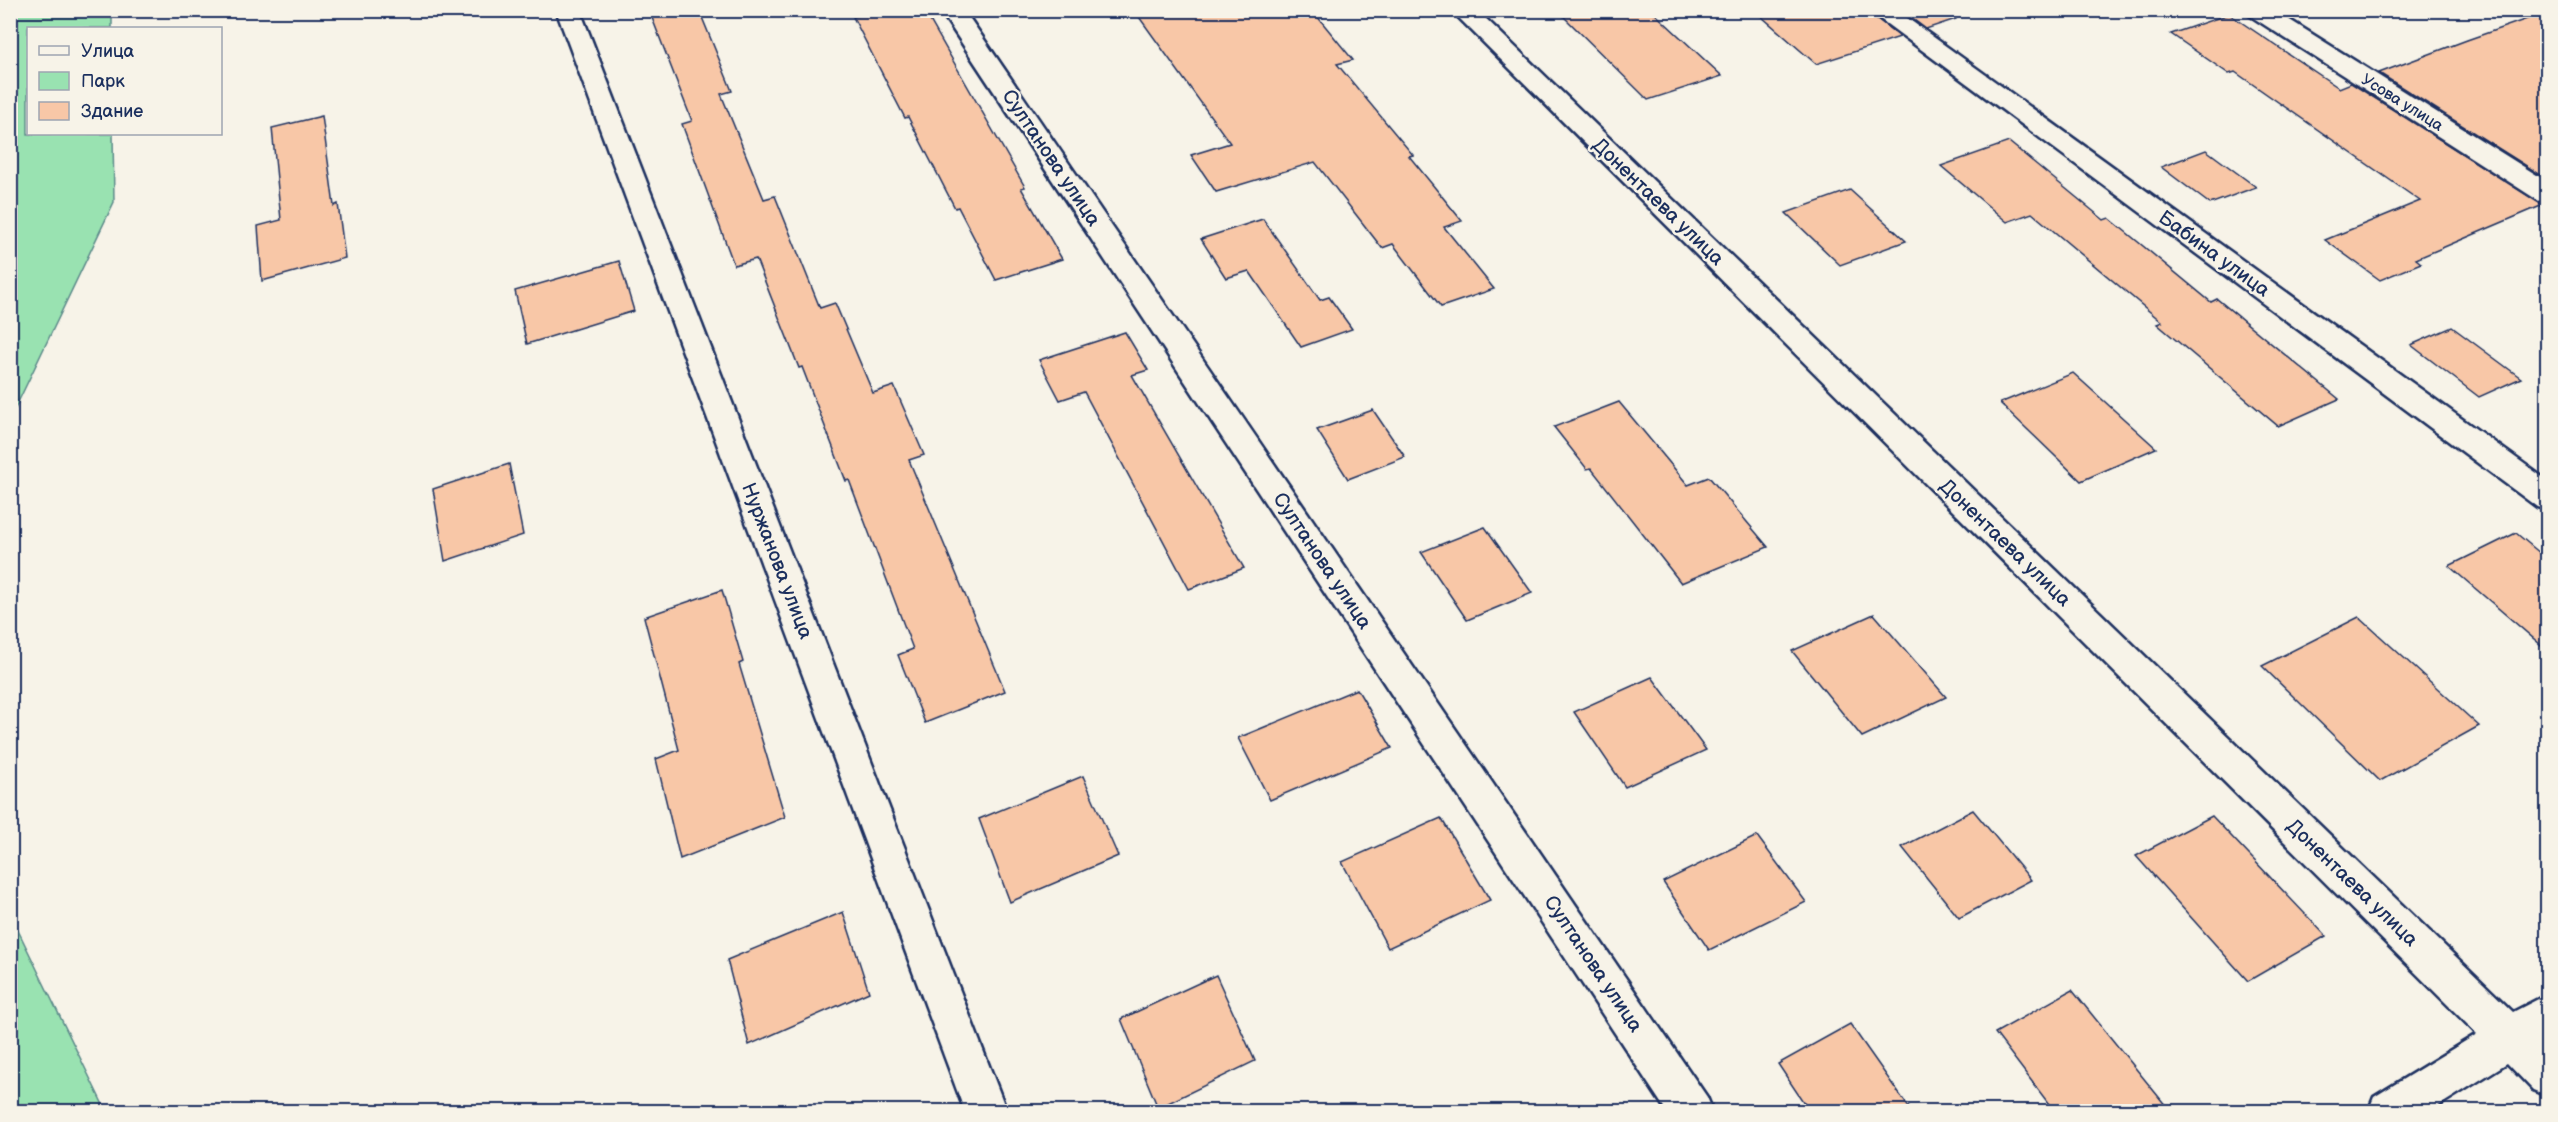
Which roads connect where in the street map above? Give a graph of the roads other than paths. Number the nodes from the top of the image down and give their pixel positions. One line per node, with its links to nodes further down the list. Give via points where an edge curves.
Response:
1 (568, 10): 11 (street, Нуржанова улица)
2 (952, 10): 12 (street, Султанова улица)
3 (1463, 10): 9 (street, Донентаева улица)
4 (1880, 10): 7 (street, Бабина улица)
5 (2257, 10): 6 (street, Усова улица)
6 (2547, 195)
7 (2547, 498)
8 (2547, 1014): 9 (street)
9 (2510, 1038): 10 (street, Донентаева улица); 13 (street)
10 (2547, 1075)
11 (986, 1112)
12 (1692, 1112)
13 (2389, 1112)

